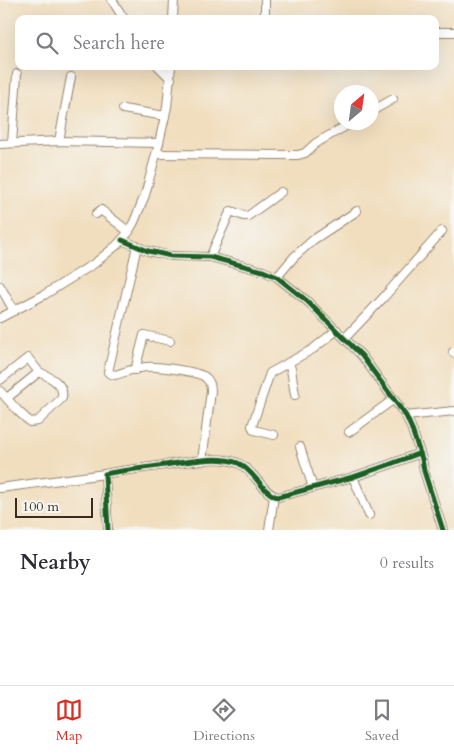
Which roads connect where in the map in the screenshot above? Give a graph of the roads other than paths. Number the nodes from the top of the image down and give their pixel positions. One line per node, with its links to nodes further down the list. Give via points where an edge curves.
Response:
1 (112, 0): 4 (street)
2 (174, 0): 5 (street)
3 (265, 0): 6 (street)
4 (121, 15)
5 (174, 15)
6 (265, 15)
7 (439, 32): 8 (street)
8 (454, 32)
9 (162, 70): 13 (street)
10 (172, 70): 13 (street)
11 (17, 74): 20 (street)
12 (71, 77): 19 (street)
13 (171, 79): 17 (street)
14 (393, 98): 15 (street)
15 (379, 107)
16 (123, 109): 17 (street)
17 (165, 116): 21 (street)
18 (338, 130): 23 (street, via 298,155)
19 (59, 141): 20 (street); 21 (street)
20 (12, 143): 22 (street)
21 (159, 143): 23 (street)
22 (0, 144)
23 (156, 154): 27 (street, via 138,215)
24 (281, 192): 31 (street, via 248,216 230,212)
25 (357, 211): 32 (street, via 313,240)
26 (96, 214): 27 (street, via 101,210)
27 (129, 232): 29 (street)
28 (442, 232): 37 (street)
29 (122, 240): 30 (street); 34 (street, via 95,263)
30 (137, 246): 31 (street, via 171,256); 40 (street, via 108,369 111,374)
31 (210, 257): 32 (street, via 259,269)
32 (277, 277): 36 (street)
33 (0, 286): 34 (street)
34 (14, 311): 35 (street)
35 (0, 318)
36 (337, 330): 37 (street); 39 (street)
37 (345, 338): 46 (street)
38 (170, 341): 40 (street, via 144,335)
39 (289, 362): 44 (street); 50 (street, via 270,373 252,426 254,430)
40 (135, 370): 53 (street, via 162,367 200,375 208,380 211,391)
41 (39, 372): 42 (street, via 28,358); 45 (street); 45 (street, via 58,383 63,394 38,421 30,422)
42 (0, 380)
43 (0, 390): 45 (street)
44 (295, 395)
45 (6, 398)
46 (394, 399): 48 (street); 49 (street)
47 (454, 411): 48 (street)
48 (406, 416): 52 (street)
49 (349, 432)
50 (274, 435)
51 (300, 447): 57 (street)
52 (420, 452): 55 (street); 62 (street)
53 (202, 461): 54 (street); 58 (street, via 222,460 239,464)
54 (104, 474): 56 (street); 60 (street)
55 (353, 477): 57 (street); 59 (street)
56 (0, 488)
57 (313, 488): 58 (street)
58 (274, 496): 61 (street)
59 (369, 515)
60 (108, 530)
61 (269, 530)
62 (443, 530)

